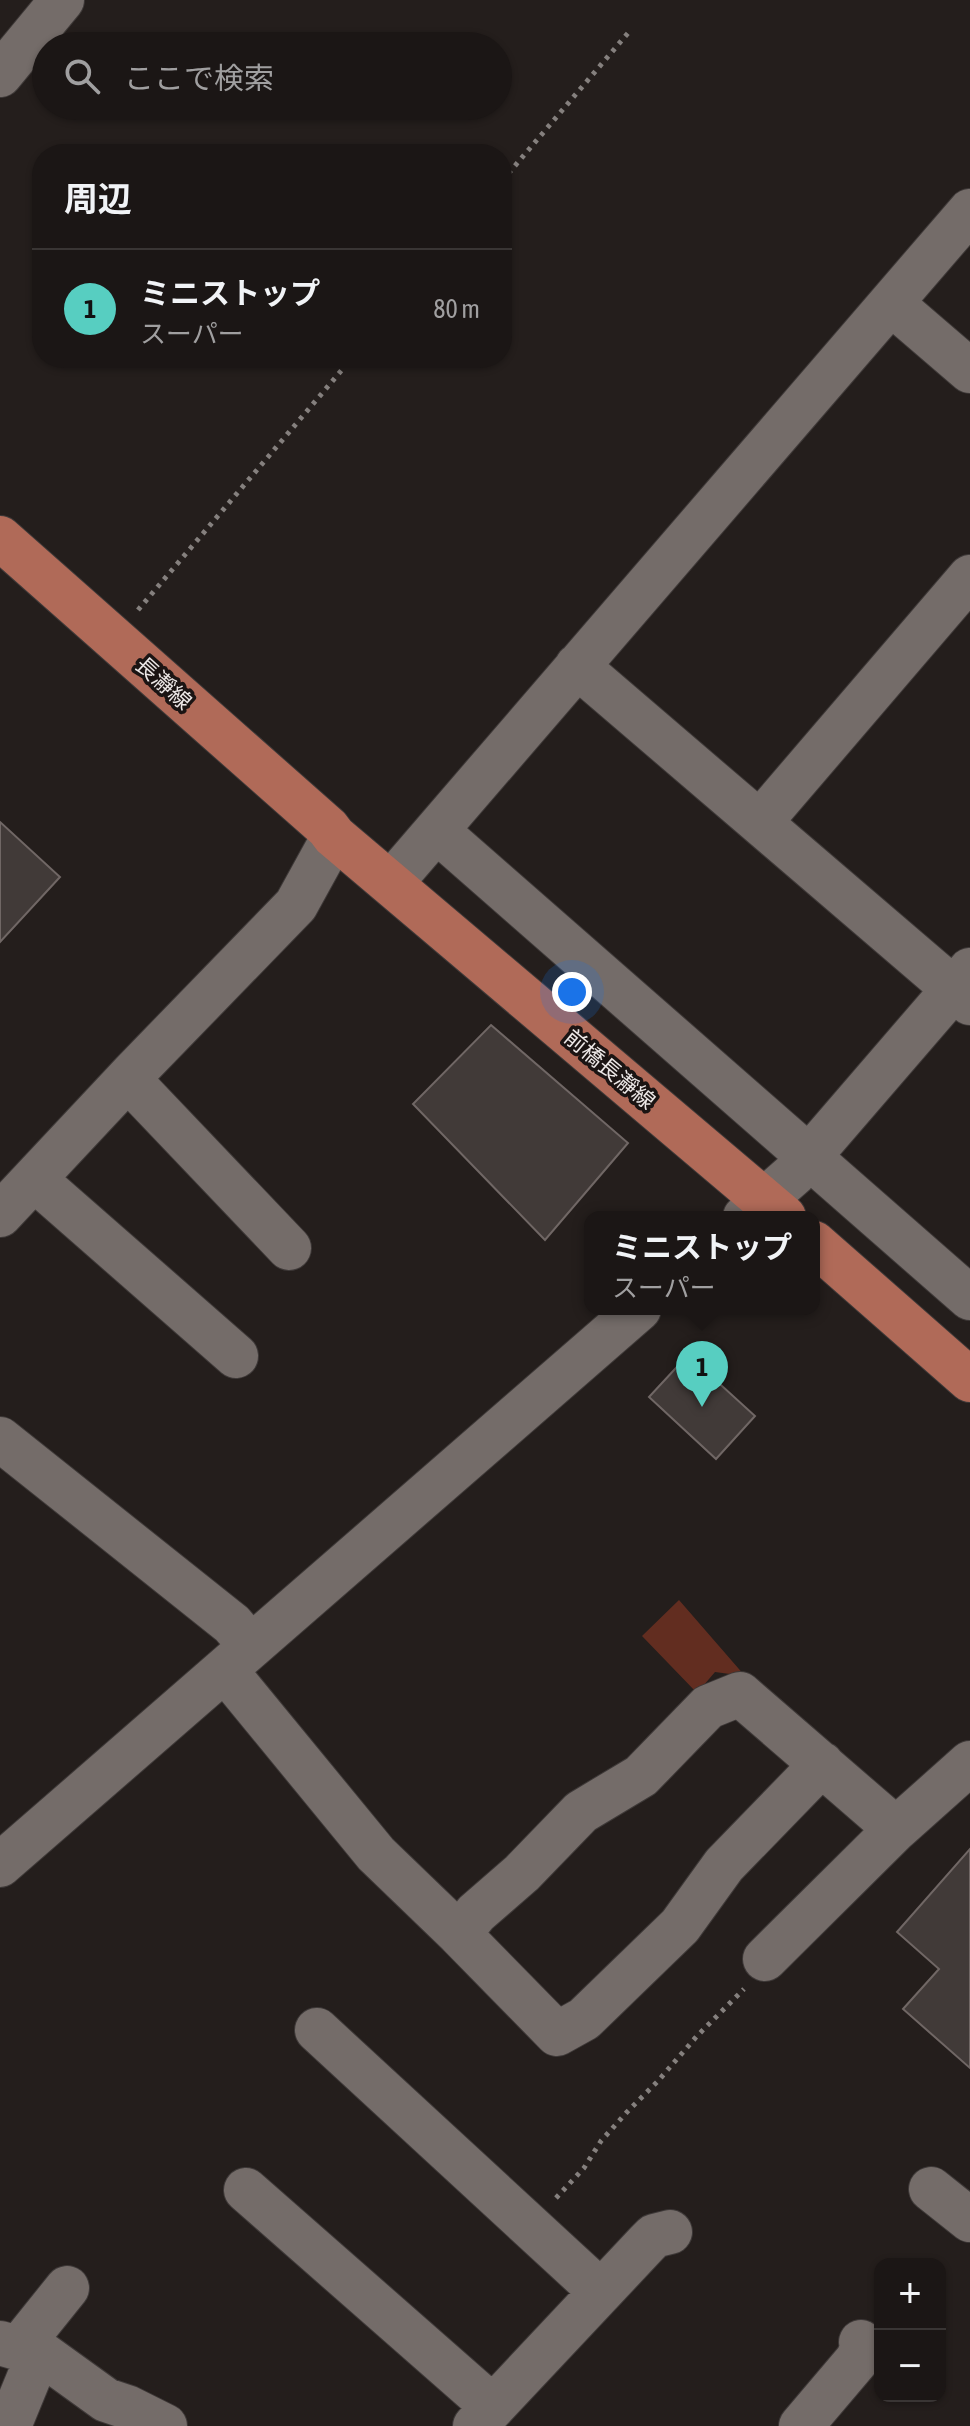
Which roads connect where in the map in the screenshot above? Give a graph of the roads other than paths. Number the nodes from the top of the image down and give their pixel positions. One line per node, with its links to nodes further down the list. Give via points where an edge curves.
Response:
1 (62, 0): 2 (street)
2 (36, 32)
3 (32, 36): 4 (street)
4 (0, 75)
5 (970, 211): 6 (street)
6 (892, 304): 7 (street); 10 (street)
7 (970, 371)
8 (0, 538): 13 (main road, 長瀞線)
9 (970, 577): 11 (street)
10 (577, 666): 11 (street); 12 (street)
11 (761, 821): 15 (street)
12 (437, 831): 14 (street); 17 (street)
13 (331, 832): 14 (main road, 前橋長瀞線); 16 (street, via 296,905)
14 (391, 883): 19 (main road, 前橋長瀞線)
15 (965, 987): 17 (street)
16 (128, 1079): 18 (street); 21 (street)
17 (808, 1157): 19 (street); 23 (street)
18 (34, 1179): 20 (street); 25 (street)
19 (764, 1211)
20 (0, 1215)
21 (289, 1248)
22 (820, 1248): 26 (main road)
23 (970, 1298)
24 (632, 1315): 28 (street)
25 (236, 1356)
26 (970, 1380)
27 (0, 1439): 28 (street, via 232,1624)
28 (238, 1658): 32 (street); 33 (street, via 376,1854)
29 (970, 1763): 31 (street)
30 (822, 1764): 31 (street); 33 (street, via 740,1694 708,1707 641,1776 581,1812); 33 (street, via 724,1865 680,1926 584,2019 557,2034)
31 (896, 1829): 34 (street)
32 (0, 1865)
33 (459, 1934)
34 (765, 1959)
35 (317, 2030): 41 (street)
36 (931, 2189): 38 (street)
37 (246, 2190): 44 (street)
38 (970, 2220)
39 (670, 2232): 41 (street, via 654,2236)
40 (67, 2288): 43 (street)
41 (601, 2292): 44 (street)
42 (861, 2342): 47 (street, via 857,2360)
43 (20, 2348): 45 (street); 46 (street, via 58,2364 106,2400)
44 (484, 2416)
45 (9, 2426)
46 (165, 2426)
47 (801, 2426)

